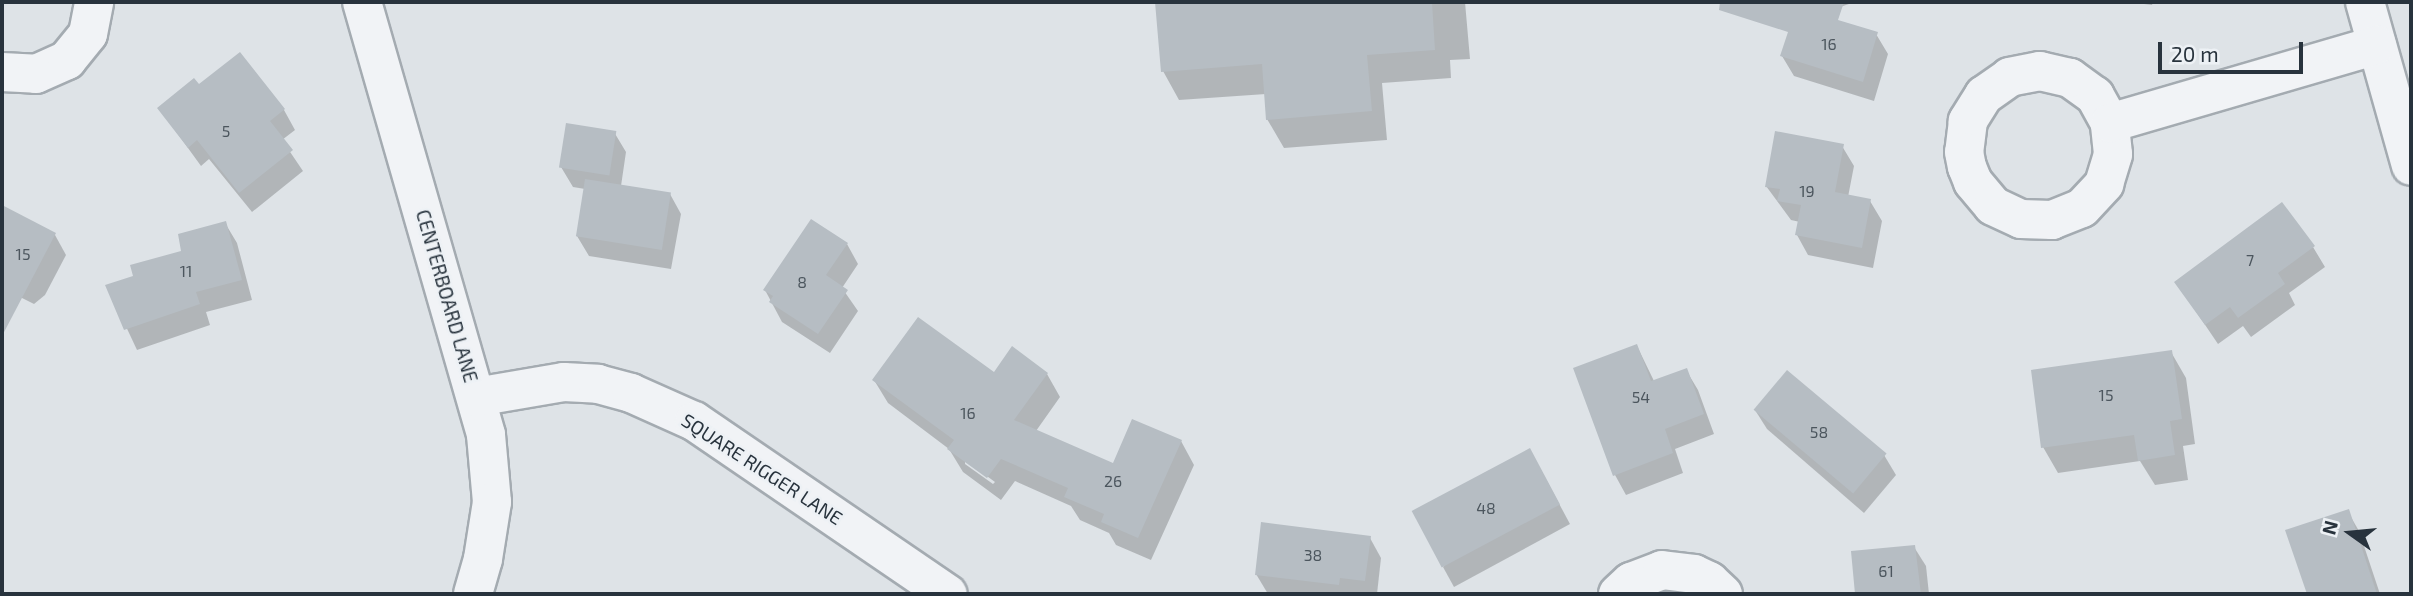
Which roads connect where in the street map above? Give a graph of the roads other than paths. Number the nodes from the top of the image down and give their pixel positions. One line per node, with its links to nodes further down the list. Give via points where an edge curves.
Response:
1 (94, 2): 5 (street, via 88,34 67,60 36,74)
2 (362, 2): 8 (street, CENTERBOARD LANE)
3 (2365, 2): 4 (street)
4 (2377, 45): 6 (street); 7 (street)
5 (2, 72)
6 (2110, 123)
7 (2411, 166)
8 (476, 397): 9 (street, CENTERBOARD LANE, via 486,435 492,502); 10 (street, SQUARE RIGGER LANE, via 564,382 598,384 642,397 694,421)
9 (473, 594)
10 (948, 594)
11 (1618, 594): 12 (street, via 1631,582 1662,570 1694,574)
12 (1723, 594)

